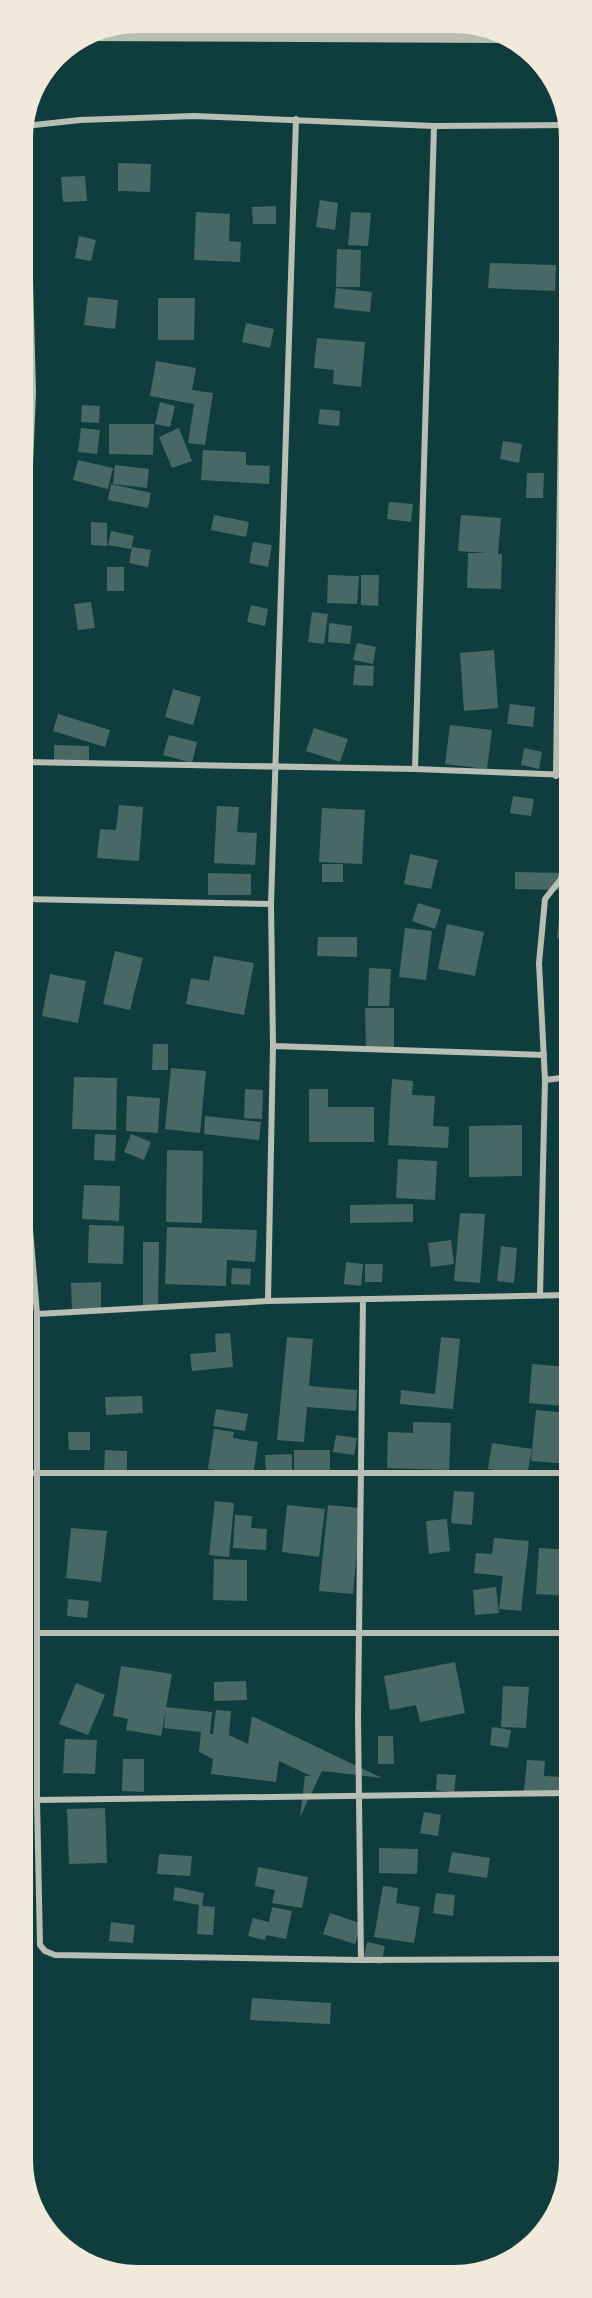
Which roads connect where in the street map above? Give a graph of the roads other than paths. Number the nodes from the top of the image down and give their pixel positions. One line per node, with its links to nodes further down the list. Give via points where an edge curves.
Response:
1 (114, 36): 2 (street)
2 (484, 38)
3 (296, 119): 4 (street, via 194,116); 6 (street); 9 (street)
4 (34, 125)
5 (558, 125): 6 (street)
6 (434, 126): 10 (street)
7 (559, 598): 11 (street)
8 (33, 762): 9 (street)
9 (276, 766): 10 (street); 14 (street)
10 (415, 769): 11 (street)
11 (556, 776)
12 (559, 881): 16 (street, via 548,892 543,908 539,963)
13 (33, 899): 14 (street)
14 (272, 904): 15 (street)
15 (273, 1046): 16 (street); 23 (street)
16 (544, 1055): 18 (street)
17 (559, 1078): 18 (street)
18 (545, 1080): 20 (street)
19 (33, 1265): 24 (street)
20 (540, 1296): 21 (street); 22 (street)
21 (559, 1296)
22 (363, 1299): 23 (street); 27 (street)
23 (268, 1301): 24 (street)
24 (37, 1314): 26 (street)
25 (33, 1473): 26 (street)
26 (38, 1473): 27 (street); 29 (street)
27 (360, 1473): 28 (street); 31 (street)
28 (559, 1473)
29 (37, 1633): 31 (street); 34 (street)
30 (559, 1633): 31 (street)
31 (358, 1635): 33 (street)
32 (559, 1793): 33 (street)
33 (360, 1794): 34 (street); 36 (street)
34 (37, 1800): 36 (street, via 39,1934 45,1951 55,1955)
35 (559, 1959): 36 (street)
36 (362, 1960)

